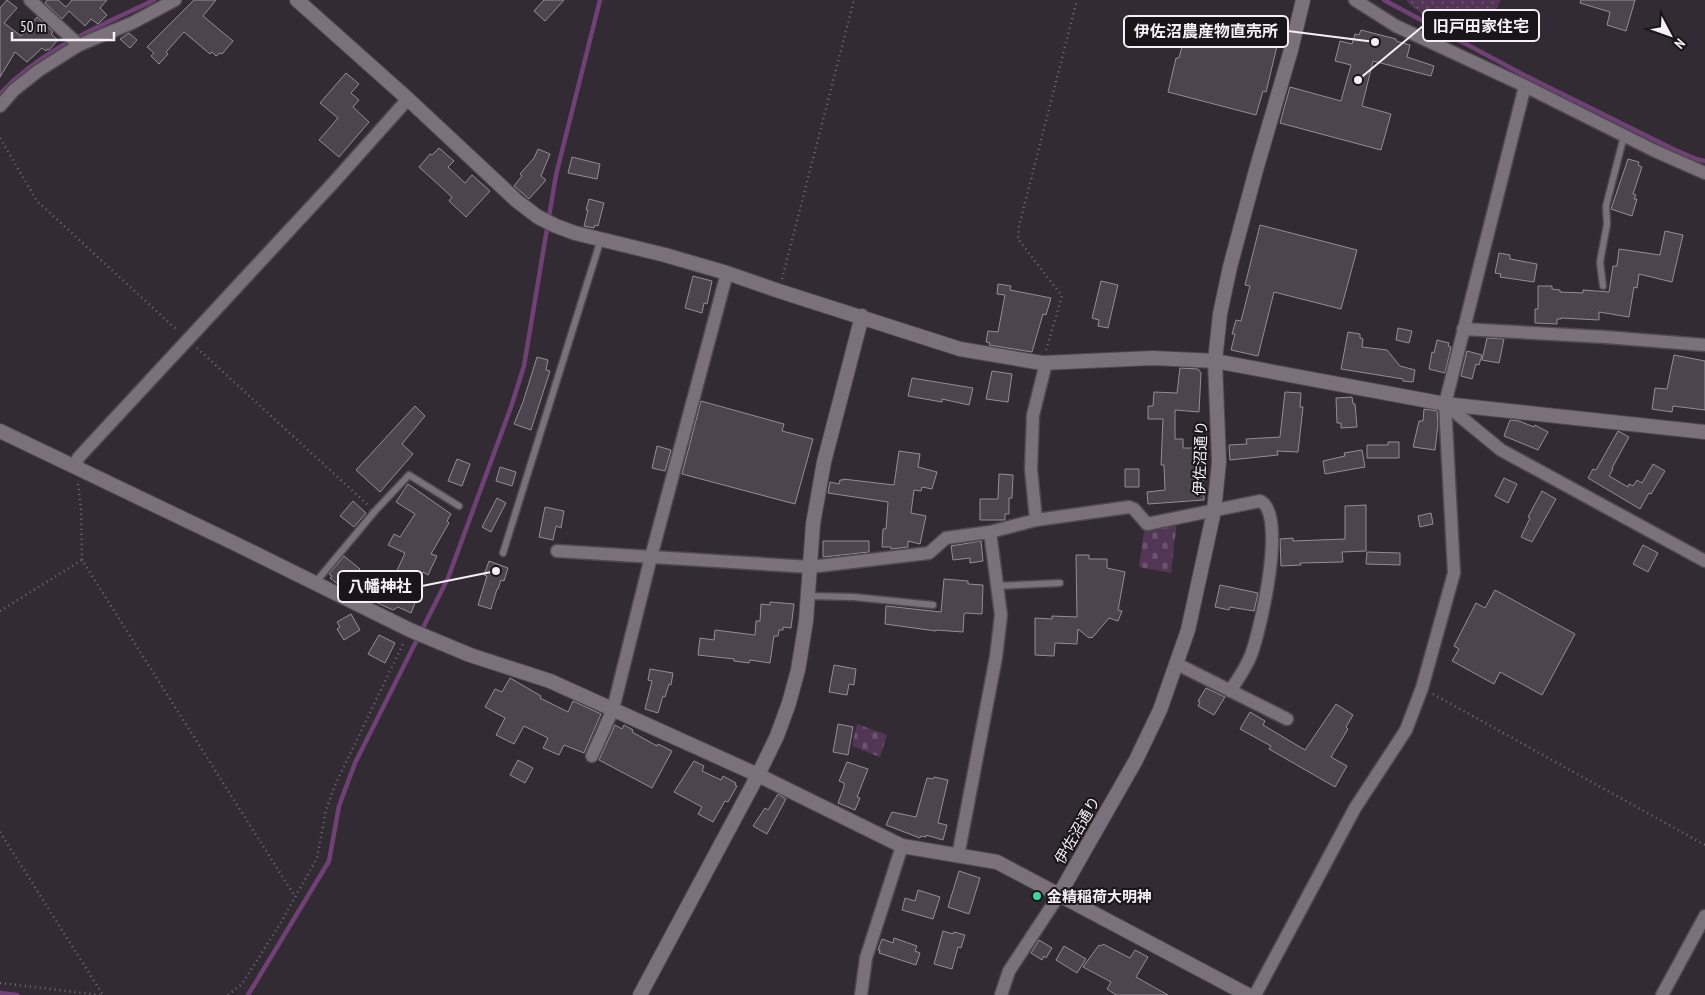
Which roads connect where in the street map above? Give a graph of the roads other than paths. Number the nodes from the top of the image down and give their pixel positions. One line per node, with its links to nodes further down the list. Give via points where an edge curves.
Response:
1 (30, 0): 6 (street)
2 (174, 0): 6 (street, via 132,23)
3 (297, 0): 8 (street)
4 (1303, 0): 18 (street, 伊佐沼通り, via 1230,267)
5 (1356, 0): 7 (street, via 1396,26)
6 (79, 45): 9 (street, via 38,71)
7 (1524, 86): 10 (street); 16 (street)
8 (408, 99): 12 (street, via 538,217); 23 (street)
9 (0, 106)
10 (1624, 136): 11 (street); 14 (lane, via 1606,206 1607,224 1600,262)
11 (1705, 173)
12 (602, 240): 13 (street); 29 (lane)
13 (727, 273): 15 (street); 30 (street)
14 (1603, 286)
15 (862, 316): 19 (street, via 960,349); 32 (street, via 824,462 813,524)
16 (1463, 329): 17 (street); 20 (street)
17 (1705, 345)
18 (1215, 361): 19 (street, via 1152,358); 20 (street); 25 (street, 伊佐沼通り, via 1219,462)
19 (1044, 363): 26 (street, via 1033,415 1031,468)
20 (1445, 404): 22 (street); 31 (street, via 1501,450); 52 (street, via 1454,573 1422,688 1406,730 1356,808)
21 (0, 431): 23 (street)
22 (1705, 432)
23 (74, 466): 33 (street)
24 (459, 506): 33 (lane, via 409,475)
25 (1214, 511): 26 (street, via 1147,524 1134,509 1128,507); 38 (street, 伊佐沼通り); 39 (street, via 1260,501 1265,503 1272,518 1272,555 1256,642 1244,670)
26 (1036, 520): 27 (street)
27 (990, 532): 32 (street, via 946,538 929,553); 35 (street)
28 (557, 551): 30 (street)
29 (503, 552)
30 (651, 557): 32 (street); 40 (street)
31 (1705, 561)
32 (810, 567): 36 (street)
33 (315, 583): 40 (street, via 470,656 550,681)
34 (1060, 584): 35 (lane)
35 (996, 586): 45 (street, via 1000,615 996,657)
36 (808, 596): 37 (lane); 43 (street, via 798,670 776,736)
37 (933, 605)
38 (1178, 664): 39 (street); 46 (street, 伊佐沼通り, via 1136,760)
39 (1230, 691): 41 (street)
40 (613, 709): 42 (street); 43 (street)
41 (1287, 719)
42 (592, 756)
43 (758, 775): 44 (street); 48 (street)
44 (902, 846): 45 (street); 49 (street, via 866,958)
45 (958, 856): 46 (street, via 997,862)
46 (1059, 894): 50 (street, via 1009,971); 51 (street)
47 (1705, 916): 53 (street)
48 (640, 995)
49 (861, 995)
50 (1001, 995)
51 (1248, 995)
52 (1254, 995)
53 (1662, 995)

